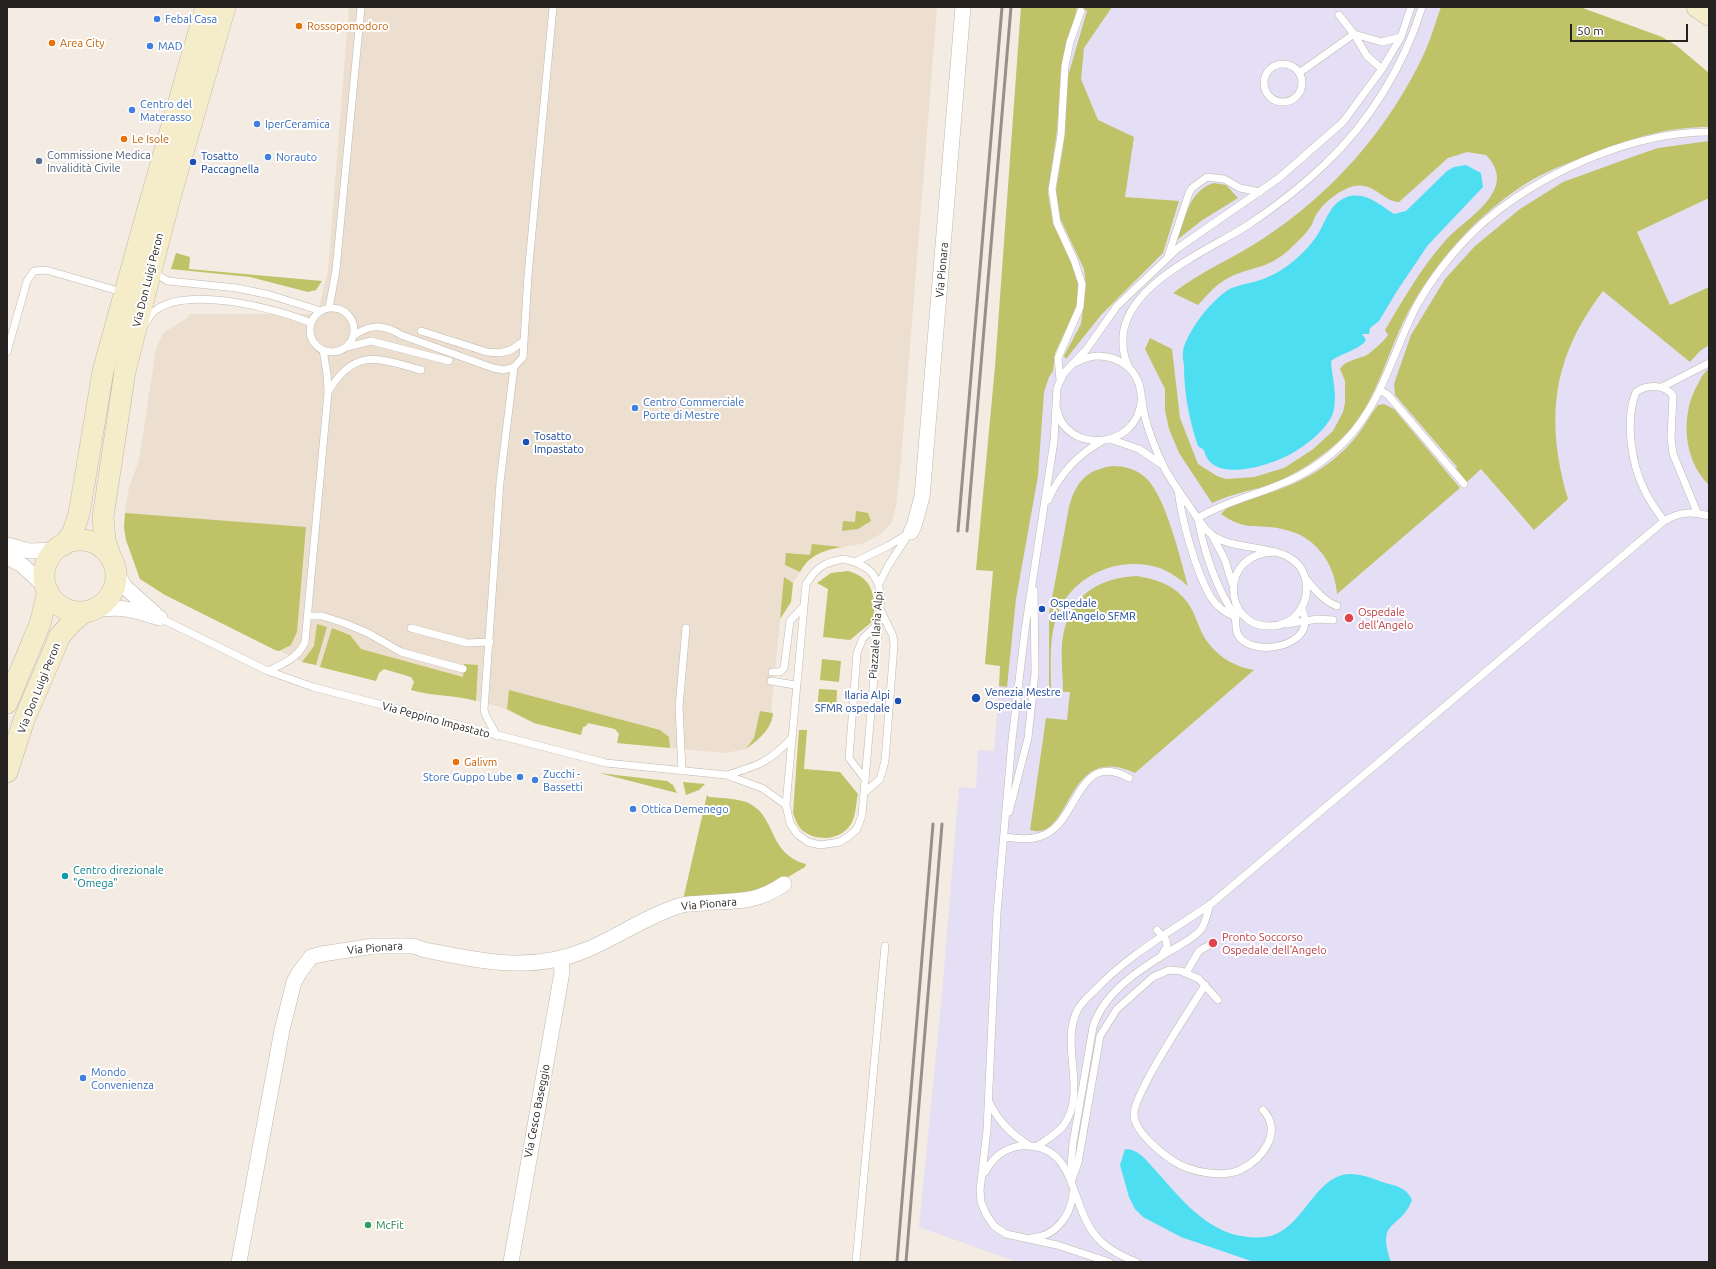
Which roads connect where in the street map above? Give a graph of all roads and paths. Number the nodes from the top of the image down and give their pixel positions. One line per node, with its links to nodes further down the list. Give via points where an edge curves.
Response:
1 (206, 7): 20 (street, Via Don Luigi Peron)
2 (224, 7): 19 (street, Via Don Luigi Peron)
3 (361, 7): 21 (lane, via 336,270)
4 (552, 7): 27 (lane)
5 (963, 7): 52 (street, Via Pionara, via 922,497)
6 (1411, 7): 13 (lane)
7 (1422, 7): 35 (lane, via 1402,58 1382,94 1356,132 1324,165 1248,224 1163,276 1137,301 1129,314 1124,332 1123,344)
8 (1696, 7): 11 (street)
9 (1081, 11): 37 (lane, via 1065,66 1061,135 1052,189 1057,224 1082,284 1080,307 1058,358)
10 (1339, 15): 12 (lane)
11 (1709, 15)
12 (1354, 34): 13 (lane, via 1382,42); 14 (lane, via 1367,56); 15 (lane)
13 (1401, 37): 14 (lane)
14 (1382, 69): 17 (lane, via 1343,122)
15 (1299, 73): 15 (lane, via 1291,66 1273,67 1264,83 1269,96 1280,102 1296,98 1302,85)
16 (1709, 132): 39 (lane, via 1675,133 1652,138 1585,160 1532,188 1495,212 1452,253 1431,282 1417,306)
17 (1260, 192): 18 (lane, via 1204,228); 18 (lane, via 1240,188 1224,179 1207,177 1189,193)
18 (1168, 257): 33 (lane, via 1117,306 1086,350)
19 (153, 263): 22 (lane, via 158,275 168,281 237,288 277,296); 26 (street, Via Don Luigi Peron)
20 (125, 293): 30 (lane, via 46,270 34,271 28,281); 55 (street, Via Don Luigi Peron, via 103,371 79,514 73,532)
21 (329, 308): 22 (lane); 25 (lane, via 343,311 349,316)
22 (321, 311): 23 (lane)
23 (311, 323): 26 (lane, via 298,317 235,301 173,302 155,310); 29 (lane, via 313,342)
24 (421, 331): 27 (lane, via 487,352 500,353 511,350)
25 (353, 336): 28 (lane); 34 (lane, via 365,328 390,328 401,335 486,366 504,370)
26 (133, 339): 59 (street, Via Don Luigi Peron, via 125,371 103,517 105,541)
27 (524, 340): 34 (lane, via 523,357)
28 (346, 347): 29 (lane, via 335,352); 31 (lane, via 371,341)
29 (324, 350): 40 (lane)
30 (7, 352)
31 (449, 361)
32 (1709, 363): 38 (lane)
33 (1072, 365): 35 (lane, via 1083,359 1100,356 1112,358); 37 (lane)
34 (514, 367): 81 (lane, via 500,482)
35 (1129, 368): 42 (lane, via 1139,385)
36 (422, 370): 40 (lane, via 376,359 362,360 352,364 339,375)
37 (1060, 380): 41 (lane)
38 (1662, 387): 48 (lane, via 1673,396 1673,454); 51 (lane, via 1651,386 1636,392 1630,416 1637,473 1649,500)
39 (1380, 390): 45 (lane, via 1388,395); 50 (lane, via 1361,423 1323,461 1277,486 1219,507)
40 (328, 392): 71 (lane)
41 (1056, 397): 43 (lane, via 1058,412 1068,429 1088,439); 47 (lane, via 1054,441)
42 (1141, 398): 43 (lane, via 1140,408 1132,425 1126,431); 44 (lane)
43 (1106, 440): 44 (lane, via 1139,449); 47 (lane, via 1082,453 1069,465 1052,489)
44 (1162, 465): 46 (lane)
45 (1464, 484)
46 (1177, 488): 50 (lane); 72 (lane, via 1183,520 1210,596 1224,612)
47 (1044, 509): 60 (lane)
48 (1697, 512): 49 (lane); 51 (lane, via 1685,512)
49 (1709, 516)
50 (1198, 518): 53 (lane); 72 (lane, via 1201,537 1218,585)
51 (1664, 521): 99 (lane)
52 (910, 532): 58 (lane); 62 (lane, Via Pionara)
53 (1212, 535): 56 (lane, via 1244,546); 63 (lane, via 1225,560)
54 (7, 545): 55 (street, via 29,550)
55 (60, 547): 59 (street, via 76,541 88,542 103,549); 64 (street, via 46,566)
56 (1276, 552): 61 (lane, via 1295,561); 63 (lane, via 1264,552 1246,560 1235,576)
57 (7, 557): 64 (street, via 22,565)
58 (855, 562): 62 (lane, Piazzale Ilaria Alpi, via 866,566); 67 (lane, Piazzale Ilaria Alpi, via 843,559 821,566 806,584)
59 (113, 564): 70 (street, via 115,582 111,594 104,603); 73 (street, Via Peppino Impastato, via 125,587)
60 (1034, 567): 97 (lane); 97 (lane, via 1035,673 1028,738)
61 (1306, 578): 66 (lane, via 1317,592); 69 (lane, via 1306,599)
62 (879, 584): 68 (lane, Piazzale Ilaria Alpi)
63 (1232, 588): 65 (lane)
64 (47, 589): 70 (street, via 61,606 76,612); 87 (street, Via Don Luigi Peron, via 40,624)
65 (1234, 601): 72 (lane); 74 (lane)
66 (1337, 606)
67 (803, 607): 84 (lane, via 790,621 784,668 780,672); 86 (lane, Piazzale Ilaria Alpi)
68 (880, 609): 77 (lane, Piazzale Ilaria Alpi); 95 (lane, via 893,636 894,645 885,754 880,779)
69 (1302, 609): 76 (lane); 78 (lane, via 1288,622)
70 (89, 611): 73 (street, Via Peppino Impastato, via 128,608); 91 (street, Via Don Luigi Peron, via 72,622 60,636 24,720)
71 (308, 616): 82 (lane, via 322,616 344,623 401,652); 83 (lane, via 305,642 300,653)
72 (1236, 617): 74 (lane); 76 (lane, via 1237,634 1245,642 1260,648 1276,648 1290,642 1300,633)
73 (160, 618): 83 (lane, Via Peppino Impastato)
74 (1247, 618): 78 (lane, via 1267,626)
75 (1333, 620): 76 (lane, via 1318,618)
76 (1305, 622): 78 (lane)
77 (878, 624): 94 (lane, Piazzale Ilaria Alpi); 94 (lane, via 863,638 856,660 849,758)
78 (1278, 625)
79 (411, 628): 81 (lane, via 467,642)
80 (686, 628): 90 (lane, via 679,707)
81 (490, 642): 88 (lane, via 484,710)
82 (464, 669)
83 (268, 671): 88 (lane, Via Peppino Impastato, via 313,687)
84 (772, 672)
85 (771, 681): 86 (lane)
86 (796, 685): 89 (lane, Piazzale Ilaria Alpi)
87 (7, 703)
88 (497, 736): 90 (lane, Via Peppino Impastato, via 606,763)
89 (791, 739): 92 (lane, Via Peppino Impastato, via 775,756 759,766); 96 (lane, Piazzale Ilaria Alpi)
90 (682, 771): 92 (lane, Via Peppino Impastato)
91 (7, 772)
92 (726, 775): 96 (lane, Via Peppino Impastato, via 762,788)
93 (1129, 778): 97 (lane, via 1118,772 1104,771 1091,776 1084,783 1060,824 1053,830 1034,838)
94 (865, 779): 95 (lane, Piazzale Ilaria Alpi)
95 (864, 793): 96 (lane, Piazzale Ilaria Alpi, via 862,815 857,829 840,842 831,844 808,842 797,834 790,823)
96 (786, 805)
97 (1004, 834): 109 (lane)
98 (784, 884): 105 (street, Via Pionara, via 770,894 753,900 681,905 657,914 587,950)
99 (1210, 904): 101 (lane); 104 (lane, via 1202,928)
100 (1157, 930): 101 (lane)
101 (1164, 936): 104 (lane, via 1167,946); 111 (lane, via 1108,977 1078,1010 1072,1035 1073,1086 1070,1113 1058,1131)
102 (1212, 943): 106 (lane, via 1199,951)
103 (885, 946): 117 (lane)
104 (1161, 957): 113 (lane, via 1119,988 1098,1011 1073,1143)
105 (561, 959): 115 (street, Via Pionara, via 497,963 414,946 374,946 311,957 294,982 282,1030); 116 (street, Via Cesco Baseggio, via 562,972)
106 (1186, 973): 107 (lane); 113 (lane, via 1169,970 1153,977 1117,1009 1103,1029 1078,1163)
107 (1205, 985): 108 (lane); 110 (lane, via 1139,1094 1134,1116 1137,1126 1176,1163 1194,1170 1218,1173 1238,1171 1264,1150 1271,1131 1269,1117)
108 (1218, 1000)
109 (988, 1102): 111 (lane, via 995,1116 1005,1127); 112 (lane)
110 (1263, 1110)
111 (1033, 1147): 112 (lane, via 1018,1147 998,1156 989,1164); 113 (lane, via 1060,1160)
112 (983, 1176): 114 (lane, via 980,1190 986,1214 994,1226 1006,1234)
113 (1071, 1182): 114 (lane, via 1072,1202 1068,1212 1054,1229 1035,1238); 119 (lane, via 1079,1206 1093,1232 1116,1254)
114 (1020, 1238): 118 (lane, via 1057,1245)
115 (239, 1262)
116 (511, 1262)
117 (856, 1262)
118 (1108, 1262)
119 (1136, 1262)

